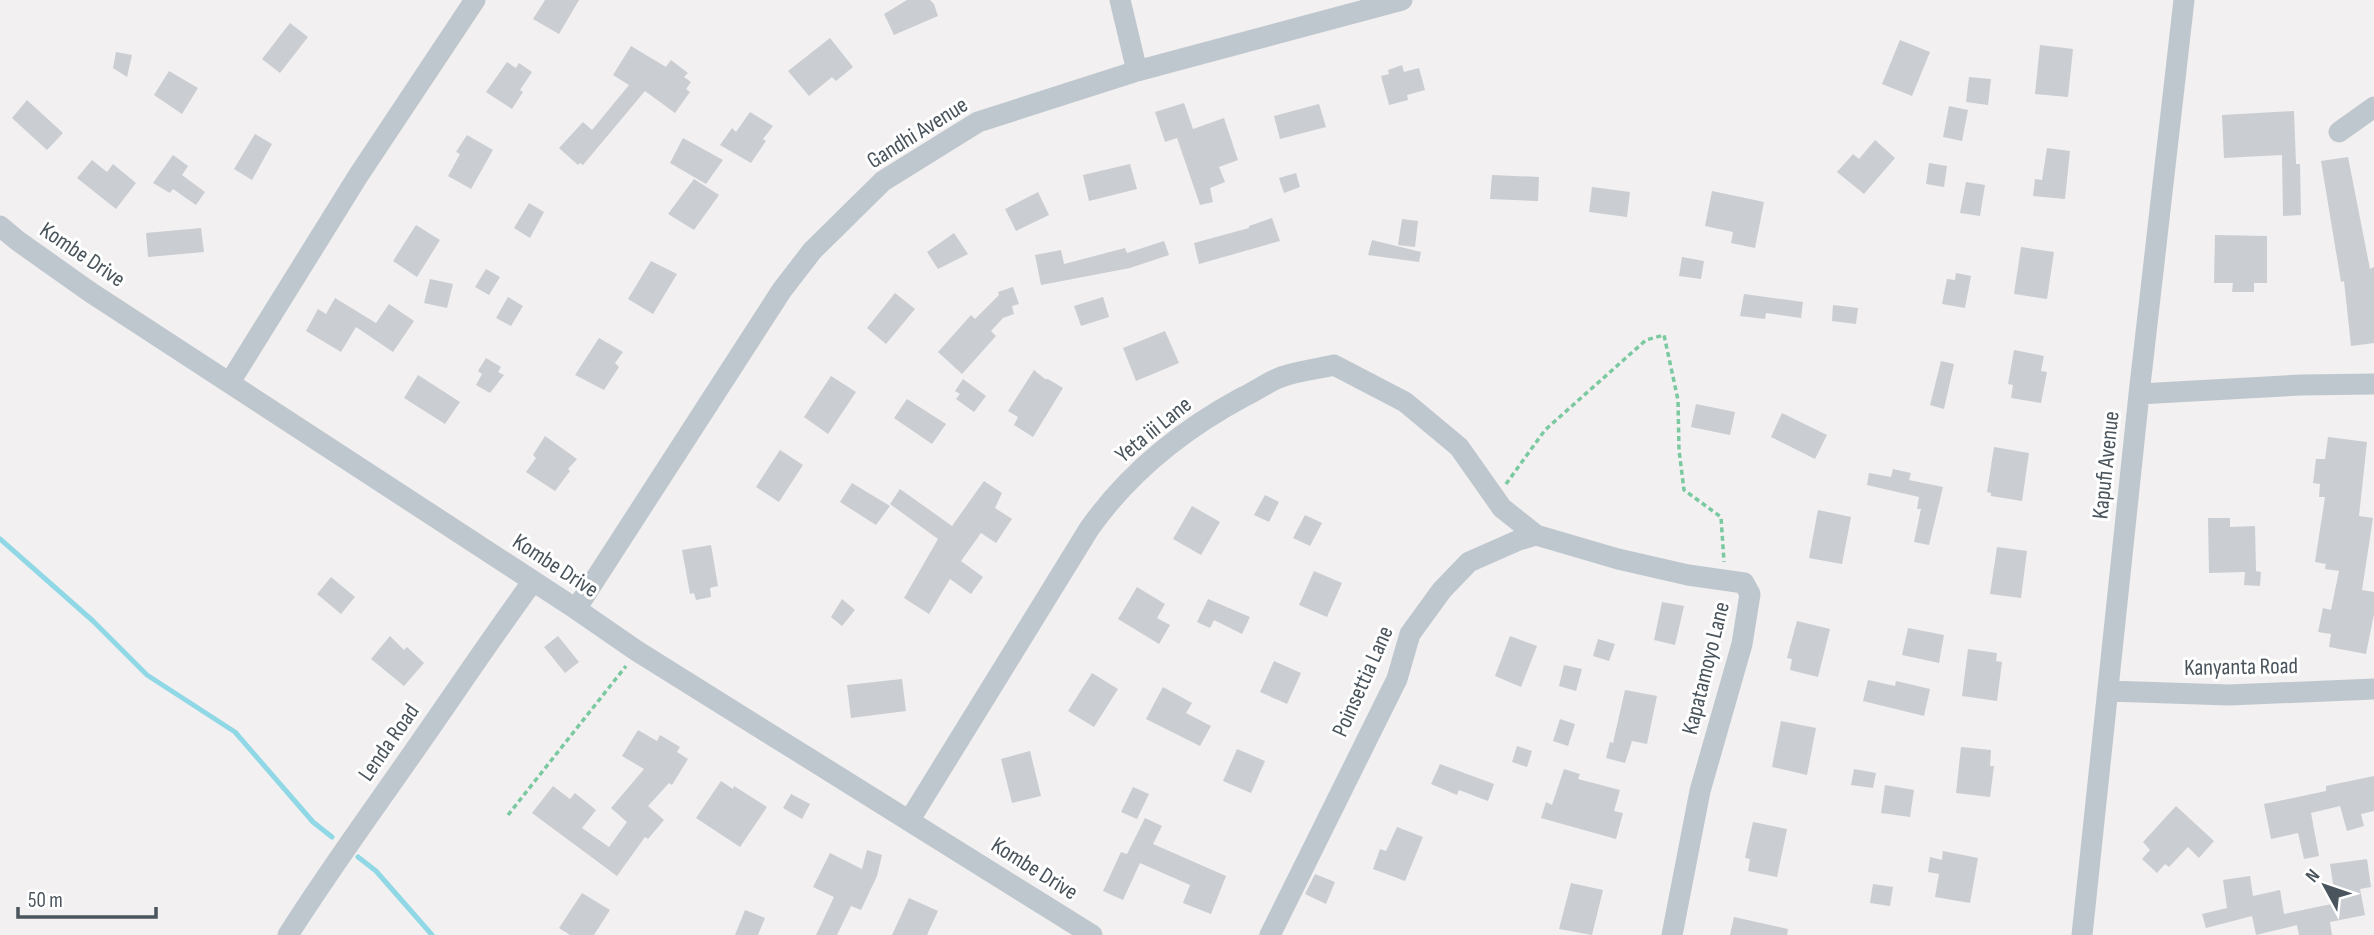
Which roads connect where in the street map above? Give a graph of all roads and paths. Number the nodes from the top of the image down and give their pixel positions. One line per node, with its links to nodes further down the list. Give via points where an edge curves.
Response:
1 (475, 0): 9 (street)
2 (1120, 0): 5 (street)
3 (1402, 0): 5 (street, Gandhi Avenue)
4 (2184, 0): 11 (street, Kapufi Avenue)
5 (1137, 71): 16 (street, Gandhi Avenue, via 978,122 883,181 812,251 782,290)
6 (2374, 107): 7 (street)
7 (2339, 132)
8 (0, 226): 9 (street, Kombe Drive, via 90,292)
9 (230, 382): 15 (street, Kombe Drive)
10 (2374, 384): 11 (street)
11 (2139, 394): 19 (street, Kapufi Avenue)
12 (1495, 498): 13 (street, Yeta iii Lane); 14 (path, via 1545,430 1646,340 1664,335 1678,400 1684,490 1721,517); 21 (street, Yeta iii Lane, via 1459,447 1405,401 1334,365 1280,377 1174,440 1107,504)
13 (1536, 535): 14 (street, Kapatamoyo Lane, via 1630,562); 24 (street, Poinsettia Lane, via 1469,562 1410,634 1397,679)
14 (1722, 578): 25 (street, Kapatamoyo Lane, via 1744,583 1750,594 1742,644 1700,791)
15 (533, 581): 16 (street, Kombe Drive); 22 (street, Lenda Road)
16 (576, 609): 17 (street, Kombe Drive)
17 (637, 651): 20 (path); 21 (street, Kombe Drive)
18 (2374, 689): 19 (street, Kanyanta Road, via 2229,695)
19 (2108, 691): 26 (street, Kapufi Avenue)
20 (508, 815)
21 (909, 821): 23 (street, Kombe Drive)
22 (288, 935)
23 (1093, 935)
24 (1270, 935)
25 (1672, 935)
26 (2082, 935)

